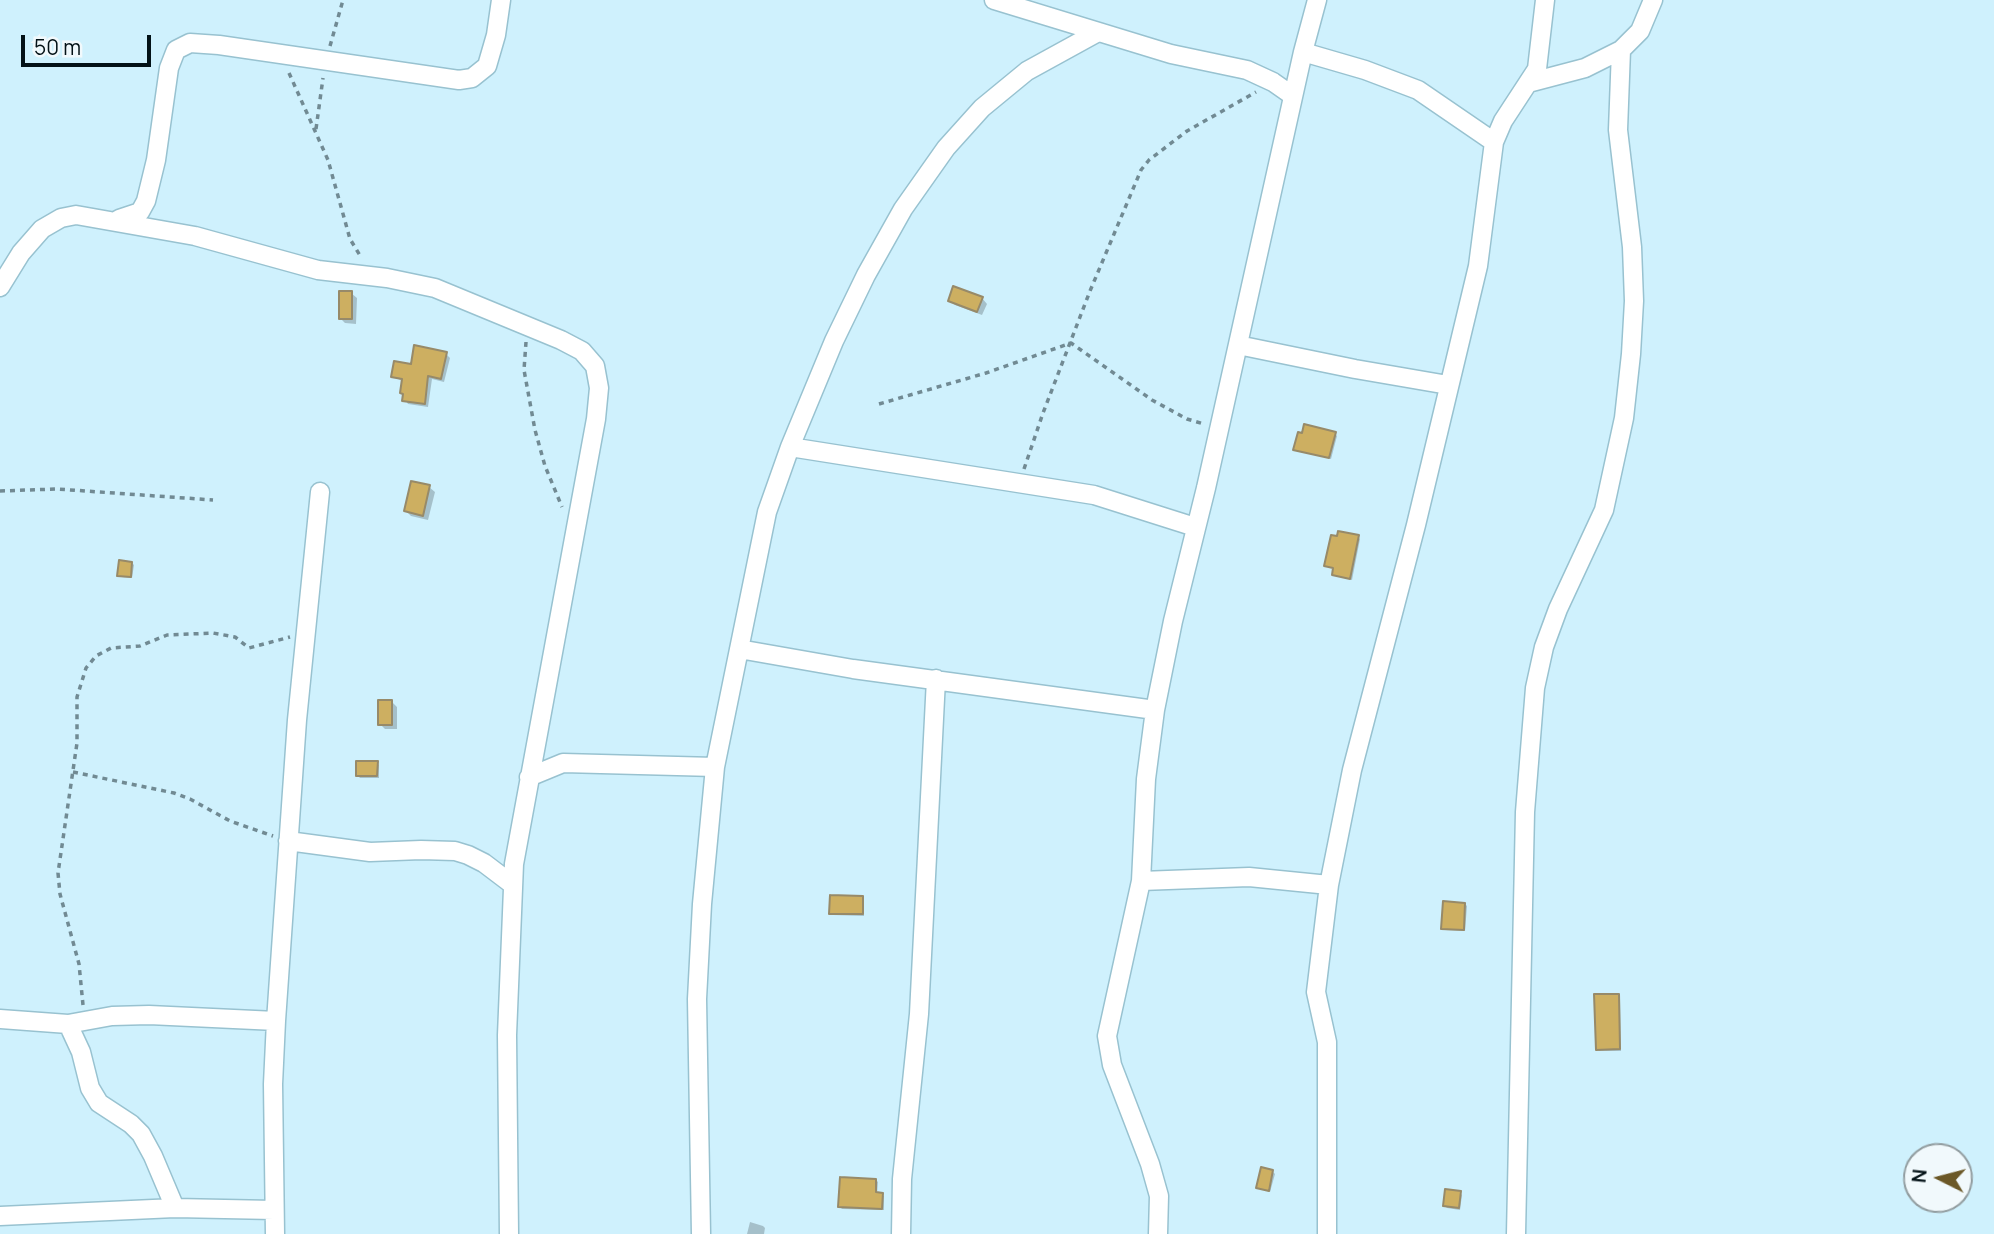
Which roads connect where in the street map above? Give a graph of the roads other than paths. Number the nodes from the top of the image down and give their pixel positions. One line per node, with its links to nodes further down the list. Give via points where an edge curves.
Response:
1 (501, 0): 12 (street, via 486,66 472,78 458,80 190,43 176,50 146,201 140,212)
2 (994, 0): 6 (street)
3 (1317, 0): 8 (street)
4 (1545, 0): 9 (street, via 1537,69)
5 (1653, 0): 7 (street, via 1640,31)
6 (1098, 32): 10 (street, via 1247,70); 16 (street, via 1027,71 982,108 946,148 903,209 866,275)
7 (1621, 50): 9 (street, via 1585,68); 40 (street, via 1618,130 1632,247 1631,354 1624,418 1604,510 1558,610 1535,688 1525,812)
8 (1303, 52): 10 (street); 11 (street, via 1418,90)
9 (1528, 83): 11 (street)
10 (1293, 96): 14 (street)
11 (1494, 142): 15 (street, via 1480,256)
12 (116, 220): 13 (street, via 76,215 61,218 42,229); 23 (street, via 318,270 435,288 528,326 590,359 599,388 596,419)
13 (0, 287)
14 (1238, 345): 15 (street); 18 (street)
15 (1448, 385): 27 (street, via 1352,769)
16 (790, 447): 18 (street, via 1094,495); 19 (street, via 767,512)
17 (320, 492): 24 (street)
18 (1195, 527): 21 (street)
19 (739, 649): 20 (street); 22 (street)
20 (936, 679): 21 (street); 37 (street, via 919,1014)
21 (1155, 710): 25 (street, via 1146,779)
22 (715, 767): 23 (street, via 563,763); 36 (street, via 699,944)
23 (529, 777): 26 (street)
24 (288, 841): 26 (street, via 369,852 454,851 484,863); 29 (street)
25 (1142, 881): 27 (street, via 1249,877); 38 (street, via 1107,1045 1159,1196)
26 (513, 885): 35 (street, via 507,1035)
27 (1329, 885): 39 (street, via 1316,992 1326,1042)
28 (0, 1019): 30 (street)
29 (276, 1021): 30 (street, via 149,1015); 32 (street)
30 (76, 1023): 31 (street, via 90,1088 99,1103 141,1134)
31 (175, 1208): 32 (street); 33 (street)
32 (274, 1210): 34 (street)
33 (0, 1216)
34 (275, 1234)
35 (509, 1234)
36 (701, 1234)
37 (901, 1234)
38 (1158, 1234)
39 (1327, 1234)
40 (1516, 1234)

